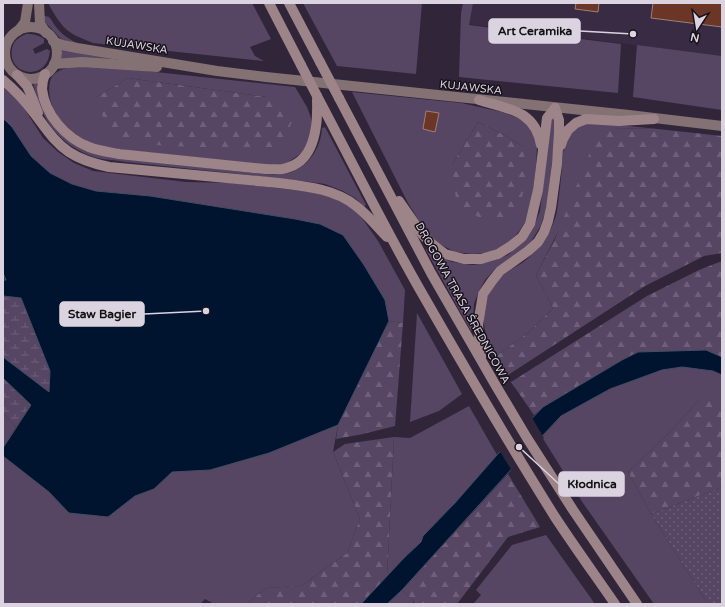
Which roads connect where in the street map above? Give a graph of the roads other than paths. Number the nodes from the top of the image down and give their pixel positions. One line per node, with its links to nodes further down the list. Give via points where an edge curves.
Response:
1 (28, 3): 5 (street, via 24,22)
2 (39, 3): 6 (street, via 40,23)
3 (269, 3): 15 (main road, bridge)
4 (289, 3): 23 (main road, DROGOWA TRASA ŚREDNICOWA, bridge)
5 (18, 30): 6 (street, via 37,28); 8 (street)
6 (46, 33): 7 (street)
7 (53, 41): 10 (street, via 56,53); 11 (street, KUJAWSKA, via 77,48)
8 (6, 42): 9 (street)
9 (5, 63): 13 (street)
10 (54, 64): 11 (street, KUJAWSKA, via 82,62); 12 (street)
11 (217, 71): 16 (street, KUJAWSKA)
12 (45, 74): 13 (street, via 33,79); 15 (main road, via 42,89 52,116 74,139 91,148 120,154 272,170 298,162 312,145 318,114)
13 (17, 75): 20 (main road, via 27,86)
14 (3, 80): 20 (main road, via 24,100)
15 (317, 96): 24 (main road)
16 (479, 100): 17 (street, KUJAWSKA); 21 (main road, via 525,116 539,135)
17 (555, 108): 18 (street, KUJAWSKA); 21 (main road, via 547,118); 22 (main road, via 559,120)
18 (654, 119): 19 (street, KUJAWSKA); 22 (main road, via 586,119 576,123 563,139)
19 (722, 126)
20 (49, 134): 24 (main road, via 68,152 109,167 279,183 325,190 356,205)
21 (542, 161): 23 (main road, via 530,224 522,237 498,254 481,259 464,259 445,254 432,244)
22 (557, 164): 25 (main road, via 551,208 544,232 528,251 500,271 483,294 478,325)
23 (377, 171): 25 (main road, DROGOWA TRASA ŚREDNICOWA)
24 (396, 246): 26 (main road, via 512,447 556,518)
25 (482, 362): 27 (main road, DROGOWA TRASA ŚREDNICOWA, via 569,504)
26 (615, 604)
27 (637, 604)

